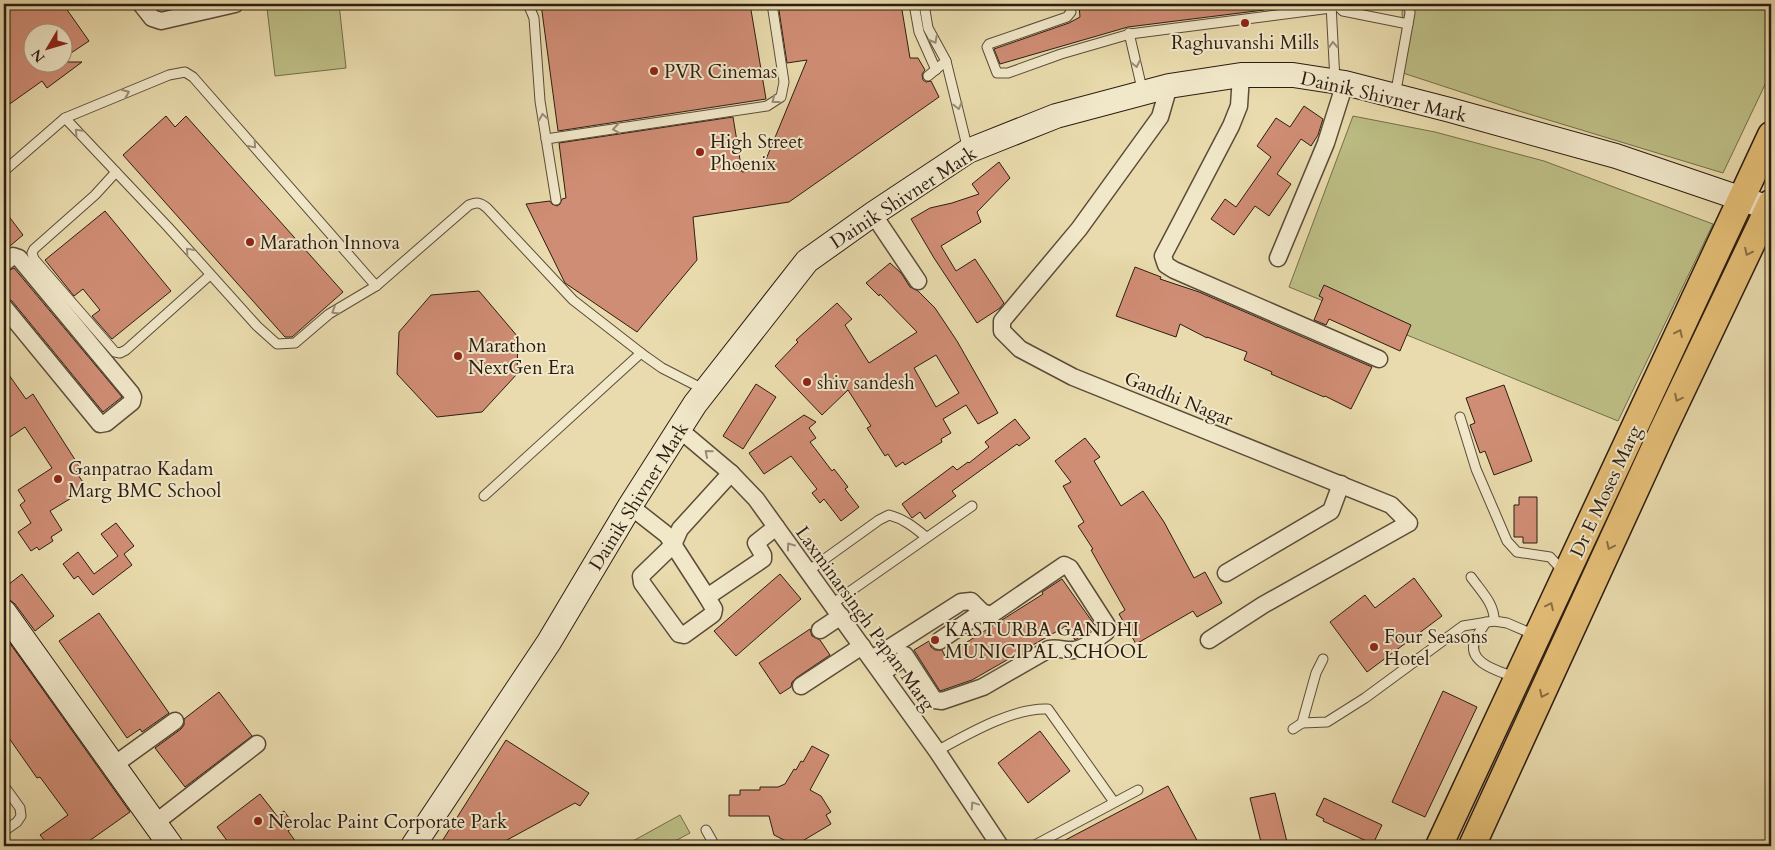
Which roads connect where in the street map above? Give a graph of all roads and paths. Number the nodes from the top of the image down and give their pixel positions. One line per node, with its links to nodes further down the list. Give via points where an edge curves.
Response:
1 (141, 4): 2 (street, via 152,18 161,21)
2 (235, 4)
3 (528, 4): 20 (lane, one-way to 3, via 534,18)
4 (772, 4): 20 (lane, one-way to 20, via 784,82 781,97 767,106)
5 (914, 4): 12 (lane, via 932,73)
6 (924, 4): 12 (lane, one-way to 12, via 928,28)
7 (1069, 4): 11 (lane, via 1071,12 1067,17 989,44 987,47 998,73 1008,73)
8 (1409, 4): 10 (lane)
9 (1333, 5): 10 (lane, via 1343,11); 11 (lane); 14 (lane, one-way to 9)
10 (1408, 24): 17 (lane)
11 (1130, 33): 16 (lane, one-way to 16)
12 (946, 61): 21 (lane, one-way to 21)
13 (1241, 75): 14 (main road, Dainik Shivner Mark, via 1293,74); 15 (main road, Dainik Shivner Mark); 35 (street, via 1239,106 1163,256 1166,264)
14 (1340, 83): 17 (main road, Dainik Shivner Mark); 28 (street, via 1326,143)
15 (1169, 86): 16 (main road, Dainik Shivner Mark); 42 (street, Gandhi Nagar, via 1160,117 1079,229 1002,322 1002,331 1020,349 1073,377)
16 (1143, 93): 21 (main road, Dainik Shivner Mark, via 1056,116)
17 (1394, 96): 24 (main road, Dainik Shivner Mark, via 1616,156)
18 (65, 118): 22 (lane); 23 (lane, one-way to 18); 32 (lane, one-way to 32, via 169,75 185,72 193,77)
19 (1771, 135): 24 (main road, Dr E Moses Marg)
20 (546, 139): 25 (lane)
21 (968, 151): 27 (main road, Dainik Shivner Mark)
22 (4, 171)
23 (116, 172): 30 (lane, one-way to 23); 30 (lane, via 32,254 115,352 126,350)
24 (1742, 197): 26 (main road, Dainik Shivner Mark); 38 (main road, Dr E Moses Marg, one-way to 24)
25 (556, 200)
26 (1770, 205): 40 (main road, Dr E Moses Marg, one-way to 40)
27 (873, 214): 31 (street); 36 (main road, Dainik Shivner Mark, via 807,261)
28 (1278, 258)
29 (4, 263): 33 (street, via 13,256 20,258 131,393 132,402 106,423 100,424)
30 (210, 275): 32 (lane, one-way to 30, via 329,314 295,343 277,344)
31 (918, 281)
32 (376, 286): 34 (lane, via 476,202 482,204 573,300)
33 (4, 307)
34 (640, 353): 36 (lane); 43 (lane)
35 (1379, 359)
36 (705, 390): 39 (main road, Dainik Shivner Mark)
37 (1460, 417): 51 (lane, via 1476,469 1507,541 1518,552 1550,557)
38 (1638, 420): 40 (main road); 51 (main road, Dr E Moses Marg)
39 (680, 430): 41 (street, Laxminarsingh Papan Marg, one-way to 39); 44 (main road, Dainik Shivner Mark)
40 (1662, 432): 79 (main road, Dr E Moses Marg, one-way to 79)
41 (731, 472): 46 (street, Laxminarsingh Papan Marg); 48 (street, via 680,529)
42 (1341, 484): 50 (street, via 1330,511); 60 (street, Gandhi Nagar, via 1391,505 1408,523)
43 (484, 496)
44 (630, 506): 48 (street, via 667,535); 85 (main road, Dainik Shivner Mark, via 549,642)
45 (972, 506): 47 (lane)
46 (776, 527): 49 (street, Laxminarsingh Papan Marg, one-way to 46); 53 (street, via 756,543 763,559)
47 (926, 537): 49 (lane, via 910,524 889,515); 54 (lane)
48 (673, 545): 53 (street); 53 (street, via 644,571 642,583 682,635 713,614 714,609)
49 (808, 571): 54 (street, Laxminarsingh Papan Marg)
50 (1226, 574)
51 (1566, 574): 59 (main road, Dr E Moses Marg, one-way to 51)
52 (1471, 577): 57 (lane, via 1491,606 1494,615)
53 (707, 597)
54 (836, 610): 58 (street); 62 (street, Laxminarsingh Papan Marg)
55 (4, 612): 75 (main road)
56 (982, 612): 61 (street); 63 (street, via 971,601 961,602); 65 (street, via 991,615 1067,565 1108,630 1076,650 1049,648 983,687 942,701 933,698 902,658)
57 (1490, 622): 59 (lane, via 1507,623); 66 (lane, via 1475,638 1473,648 1476,656 1480,662); 71 (lane, via 1456,629 1365,698 1327,722)
58 (820, 630)
59 (1536, 636): 66 (main road, Dr E Moses Marg)
60 (1209, 640)
61 (939, 641)
62 (862, 646): 63 (street, Laxminarsingh Papan Marg); 67 (street)
63 (872, 659): 65 (street, Laxminarsingh Papan Marg)
64 (1323, 659): 71 (lane)
65 (882, 673): 69 (street, Laxminarsingh Papan Marg)
66 (1517, 678): 76 (main road, Dr E Moses Marg)
67 (801, 686)
68 (922, 699): 69 (street)
69 (908, 709): 74 (street, Laxminarsingh Papan Marg)
70 (175, 721): 75 (street)
71 (1302, 723): 72 (lane)
72 (1293, 729)
73 (257, 744): 81 (street)
74 (937, 750): 80 (lane, via 1009,716 1035,708 1048,709); 87 (street, Laxminarsingh Papan Marg, one-way to 74)
75 (114, 765): 81 (main road)
76 (1468, 784): 79 (main road); 89 (main road, Dr E Moses Marg)
77 (4, 786): 83 (lane, via 20,808 21,816)
78 (1138, 790): 80 (lane)
79 (1494, 799): 90 (main road, Dr E Moses Marg)
80 (1114, 802): 88 (lane)
81 (155, 823): 84 (main road)
82 (706, 830): 86 (lane)
83 (4, 831)
84 (171, 846)
85 (413, 846)
86 (715, 846)
87 (1000, 846)
88 (1034, 846)
89 (1439, 846)
90 (1472, 846)

